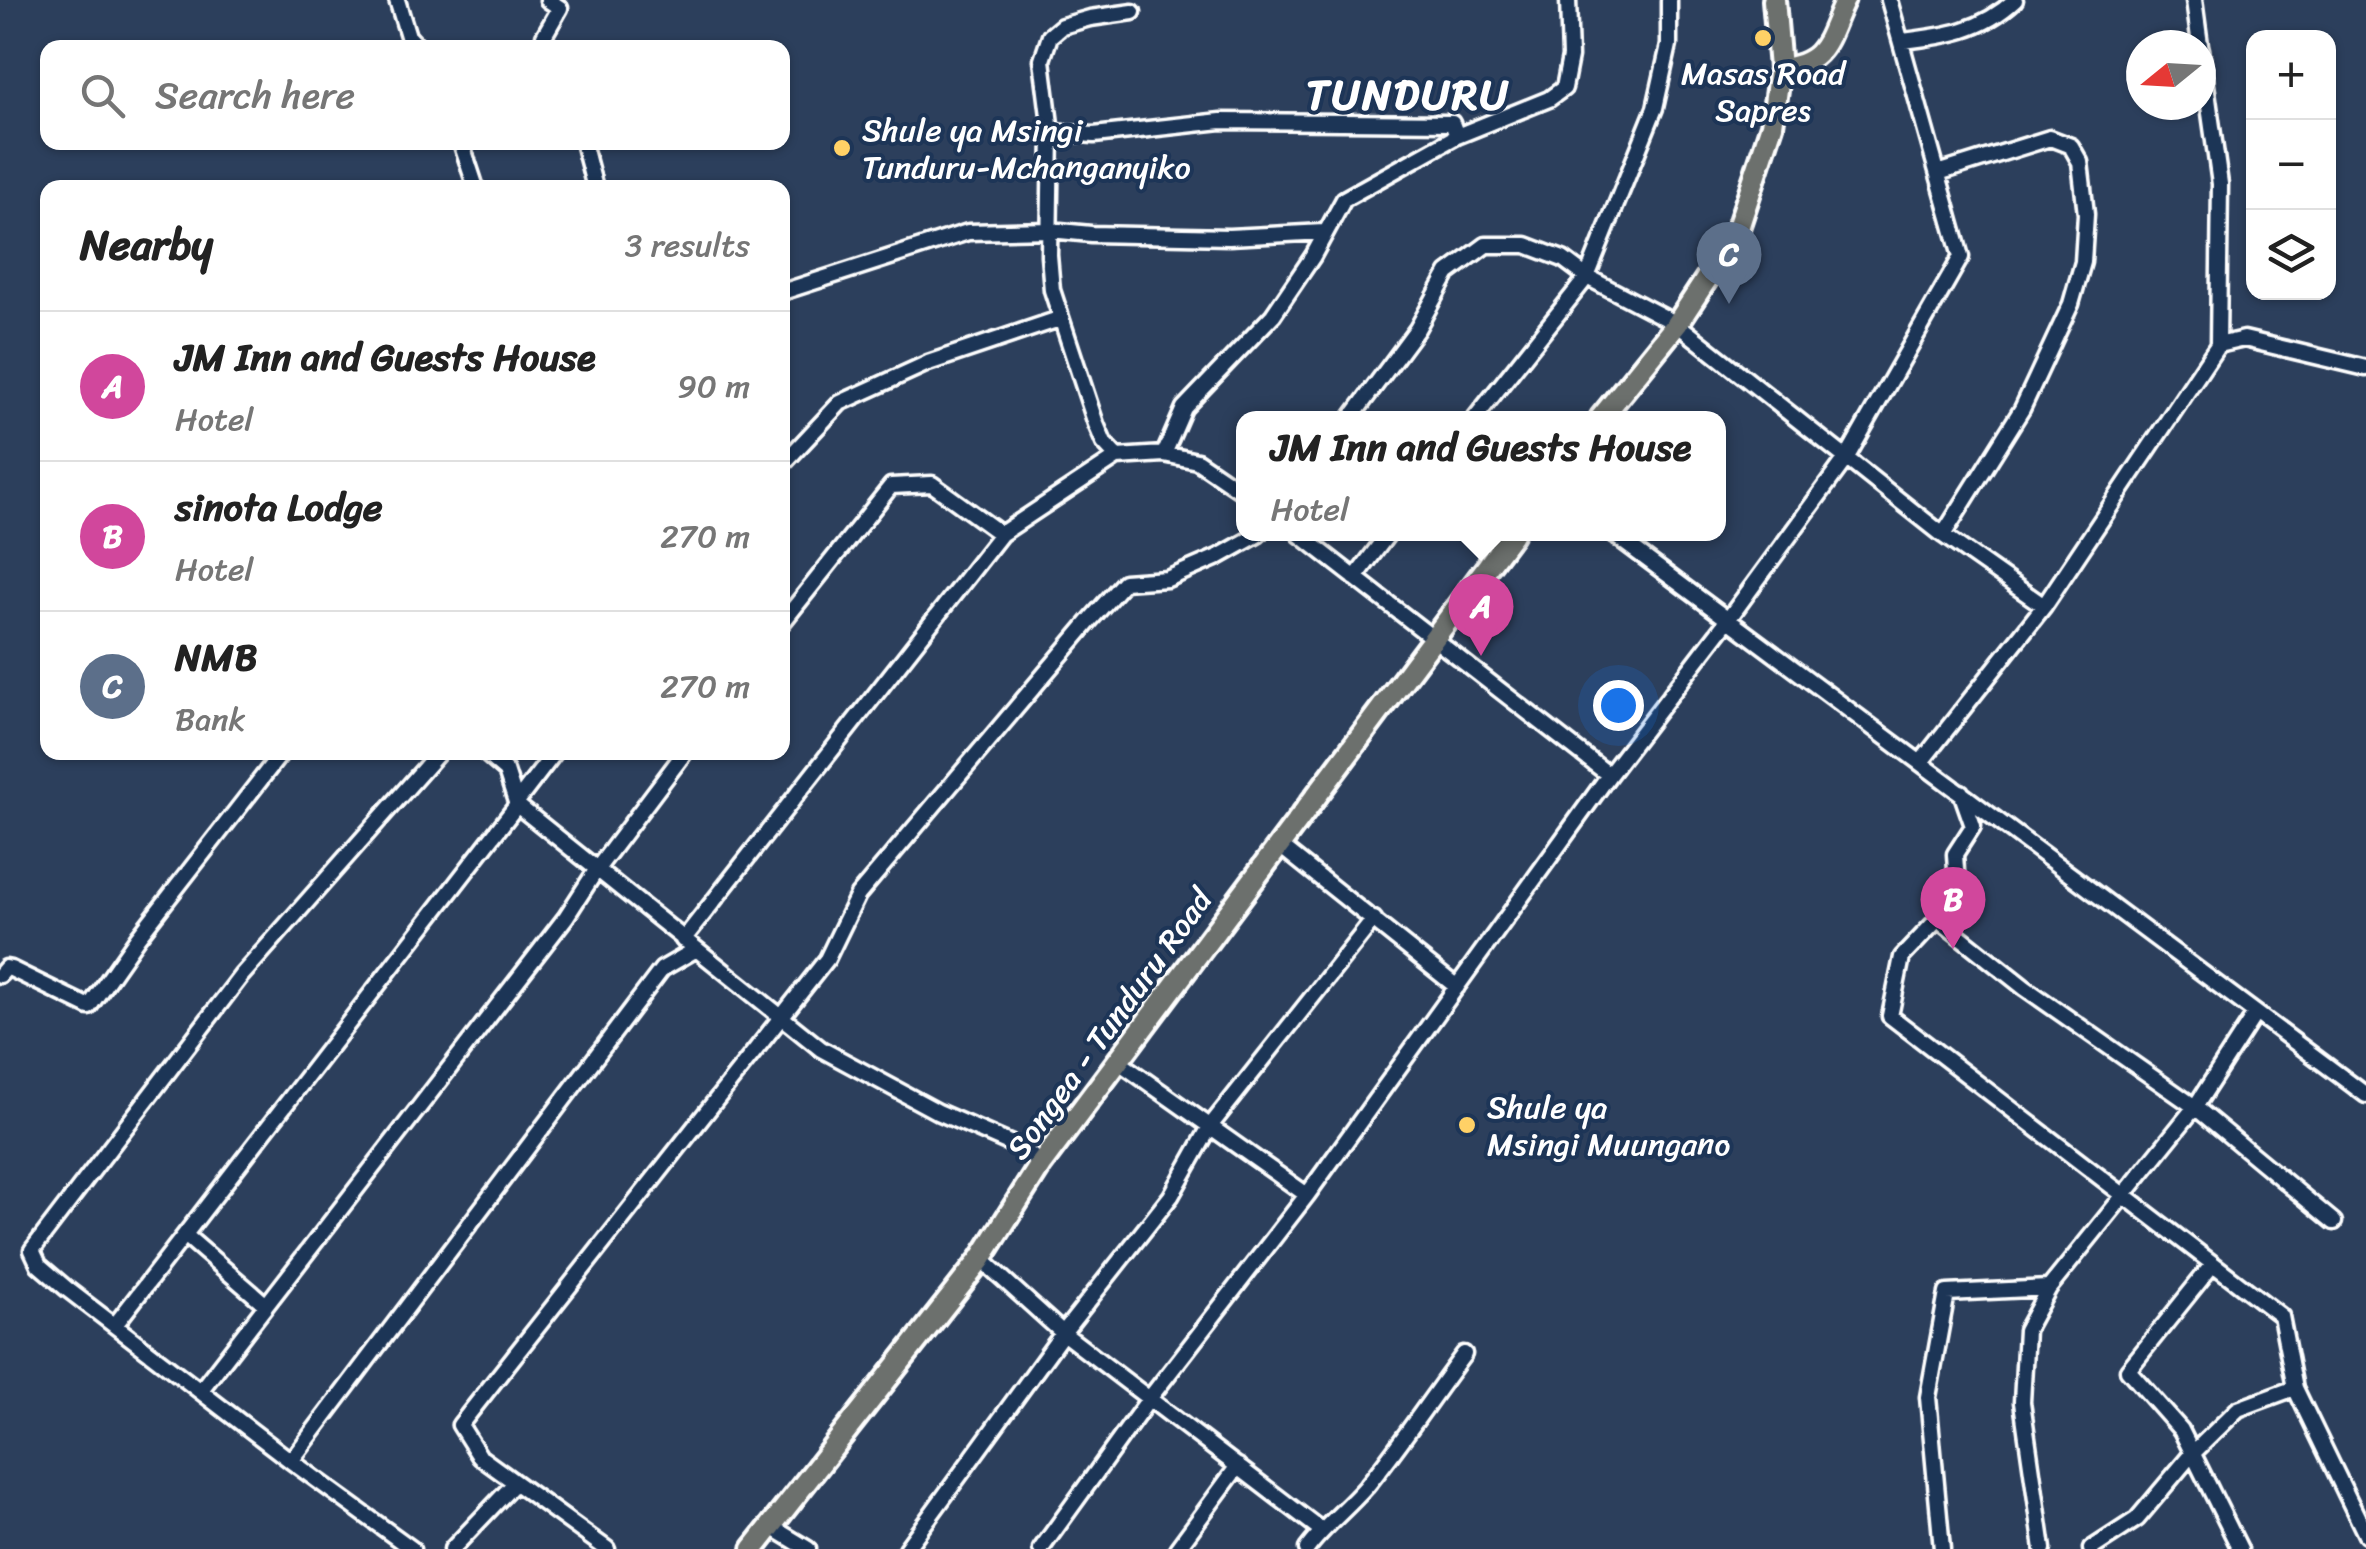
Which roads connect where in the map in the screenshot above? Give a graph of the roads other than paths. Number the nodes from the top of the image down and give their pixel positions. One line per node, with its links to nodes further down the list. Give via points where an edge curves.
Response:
1 (396, 0): 12 (street)
2 (548, 0): 13 (street, via 560,8)
3 (1568, 0): 18 (street, via 1564,88)
4 (1669, 0): 26 (street, via 1669,45 1655,108)
5 (1774, 0): 15 (highway)
6 (1845, 0): 15 (main road, via 1820,54 1804,66)
7 (1889, 0): 14 (street)
8 (2014, 0): 14 (street, via 1994,19 1954,34)
9 (2194, 0): 11 (street)
10 (1133, 12): 17 (street, via 1062,26 1050,36 1042,60)
11 (2198, 30)
12 (412, 40)
13 (546, 40)
14 (1902, 41): 21 (street)
15 (1780, 68): 29 (highway, via 1772,125 1736,234)
16 (2211, 120): 30 (street, via 2220,184)
17 (1050, 132): 18 (street, via 1094,135 1221,121 1396,122 1452,123); 24 (street)
18 (1457, 136): 25 (street, via 1344,199)
19 (463, 150): 22 (street)
20 (584, 150): 23 (street)
21 (1938, 172): 37 (street, via 1961,257); 41 (street, via 2050,138 2071,146 2080,162 2086,214 2084,262 2071,304 2022,409)
22 (473, 180)
23 (593, 180)
24 (1050, 230): 25 (street, via 1229,237); 27 (street, via 968,232); 28 (street)
25 (1324, 232): 35 (street, via 1273,315 1184,408)
26 (1587, 276): 29 (street); 32 (street, via 1526,245 1486,246 1448,273 1418,329); 33 (street)
27 (790, 289)
28 (1060, 319): 36 (street, via 928,363 840,403); 38 (street, via 1096,424)
29 (1677, 324): 34 (highway); 37 (street)
30 (2218, 345): 31 (street, via 2244,339); 48 (street)
31 (2366, 368)
32 (1356, 411)
33 (1481, 411)
34 (1607, 411)
35 (1164, 454): 38 (street); 39 (street, via 1197,462)
36 (790, 456)
37 (1846, 456): 41 (street); 50 (street)
38 (1117, 457): 40 (street)
39 (1236, 488)
40 (1001, 534): 49 (street, via 932,484 892,486); 65 (street)
41 (1942, 535): 48 (street)
42 (1247, 541): 69 (street, via 1167,578 1124,582 858,895 827,959)
43 (1308, 541): 47 (street)
44 (1383, 541): 47 (street)
45 (1507, 541): 51 (highway, Songea - Tunduru Road)
46 (1621, 541): 50 (street)
47 (1354, 578): 51 (street)
48 (2044, 606): 57 (street)
49 (790, 613)
50 (1728, 621): 57 (street); 58 (street)
51 (1434, 639): 58 (street); 61 (highway, Songea - Tunduru Road)
52 (276, 760): 66 (street, via 89,1007 10,968)
53 (432, 760): 83 (street, via 241,976 32,1250 38,1266)
54 (493, 760): 60 (street, via 506,771)
55 (549, 760): 60 (street)
56 (678, 760): 62 (street)
57 (1921, 762): 59 (street)
58 (1609, 775): 67 (street)
59 (1961, 792): 64 (street, via 1973,826 1956,854 1958,904); 68 (street)
60 (516, 804): 62 (street); 78 (street)
61 (1279, 846): 63 (street); 70 (highway, Songea - Tunduru Road)
62 (597, 868): 65 (street); 82 (street)
63 (1374, 919): 67 (street); 73 (street)
64 (1938, 919): 72 (street); 76 (street, via 1902,957 1890,1016)
65 (689, 945): 69 (street); 90 (street, via 662,969)
66 (0, 976)
67 (1457, 987): 75 (street)
68 (2255, 1014): 71 (street); 72 (street)
69 (780, 1016): 74 (street, via 822,1049 938,1112 1023,1148); 92 (street, via 460,1425 480,1457)
70 (1119, 1062): 73 (street); 74 (highway, Songea - Tunduru Road)
71 (2366, 1096)
72 (2195, 1107): 76 (street); 77 (street)
73 (1211, 1125): 75 (street); 84 (street, via 1172,1196)
74 (1041, 1164): 79 (highway, Songea - Tunduru Road)
75 (1307, 1195): 88 (street)
76 (2124, 1196): 80 (street); 81 (street)
77 (2334, 1222)
78 (184, 1235): 82 (street); 83 (street)
79 (981, 1259): 84 (street); 93 (highway, Songea - Tunduru Road)
80 (2213, 1264): 86 (street, via 2281,1316); 89 (street, via 2128,1370 2181,1430)
81 (2049, 1288): 105 (street, via 1947,1293 1928,1396); 106 (street, via 2026,1330 2022,1402)
82 (266, 1305): 87 (street)
83 (115, 1325): 87 (street)
84 (1064, 1333): 88 (street); 101 (street)
85 (1464, 1354): 94 (street, via 1370,1482)
86 (2295, 1388): 89 (street, via 2238,1409); 95 (street)
87 (200, 1391): 90 (street)
88 (1149, 1399): 91 (street); 102 (street)
89 (2190, 1456): 107 (street, via 2137,1518); 108 (street)
90 (291, 1461): 97 (street)
91 (1238, 1466): 94 (street); 103 (street)
92 (515, 1482): 96 (street); 98 (street)
93 (770, 1526): 99 (highway, Songea - Tunduru Road); 100 (street)
94 (1321, 1530): 104 (street)
95 (2366, 1536)
96 (603, 1548)
97 (412, 1549)
98 (452, 1549)
99 (753, 1549)
100 (808, 1549)
101 (906, 1549)
102 (1041, 1549)
103 (1177, 1549)
104 (1307, 1549)
105 (1942, 1549)
106 (2043, 1549)
107 (2092, 1549)
108 (2240, 1549)

